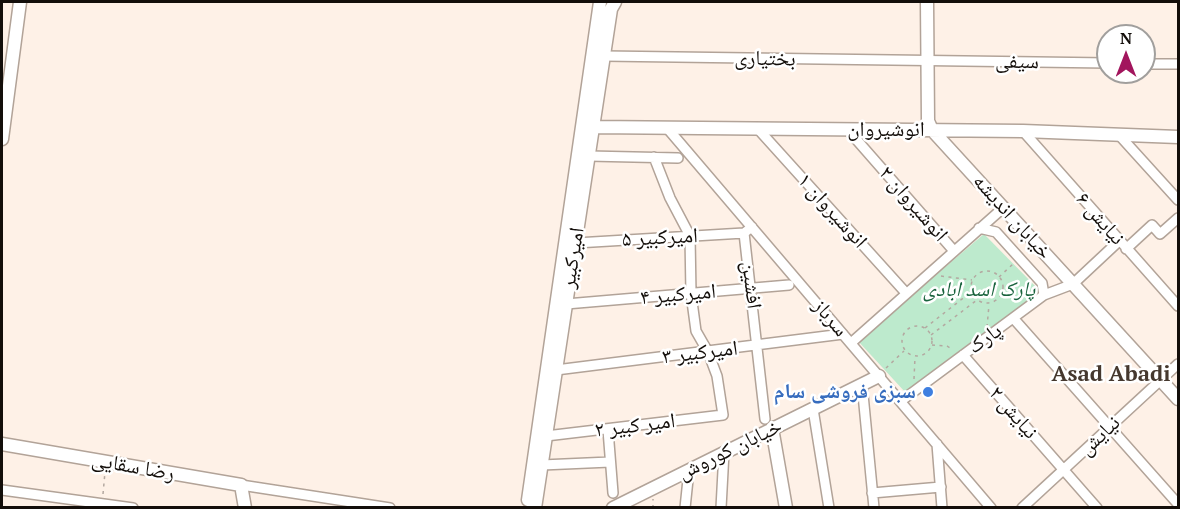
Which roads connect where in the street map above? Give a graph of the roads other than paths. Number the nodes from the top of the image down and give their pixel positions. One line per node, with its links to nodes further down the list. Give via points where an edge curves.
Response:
1 (20, 2): 17 (main road)
2 (927, 2): 5 (main road)
3 (605, 4): 4 (main road, امیرکبیر); 49 (main road, امیرکبیر)
4 (604, 56): 5 (street, بختیاری); 9 (main road, امیرکبیر)
5 (926, 61): 6 (street, سیفی); 13 (main road, via 928,121)
6 (1096, 63)
7 (1156, 64): 8 (street)
8 (1179, 64)
9 (593, 127): 10 (main road, انوشیروان); 18 (main road, امیرکبیر)
10 (668, 129): 11 (main road, انوشیروان); 25 (street, سرباز)
11 (758, 129): 12 (main road, انوشیروان); 33 (street, انوشیروان ۱)
12 (848, 130): 13 (main road, انوشیروان); 29 (street, انوشیروان ۲)
13 (932, 130): 14 (main road, انوشیروان); 22 (main road, خیابان اندیشه)
14 (1023, 131): 15 (main road, انوشیروان); 28 (street, نیایش ۶)
15 (1120, 136): 16 (main road, انوشیروان); 21 (street)
16 (1179, 137)
17 (2, 139)
18 (589, 156): 19 (street); 27 (main road, امیرکبیر)
19 (654, 157): 20 (street); 26 (street)
20 (678, 158)
21 (1179, 200)
22 (1003, 208): 24 (street); 30 (main road, خیابان اندیشه)
23 (1179, 218): 28 (street, via 1160,234 1152,225)
24 (979, 228): 29 (street); 35 (street, via 996,232 1042,283)
25 (748, 230): 26 (street, امیرکبیر ۵); 32 (street, افشین); 39 (street, سرباز)
26 (690, 236): 27 (street, امیرکبیر ۵); 34 (street)
27 (576, 243): 36 (main road, امیرکبیر)
28 (1123, 245): 30 (street); 37 (street, نیایش ۶)
29 (954, 251): 33 (street)
30 (1073, 284): 35 (street, پارک); 47 (main road, خیابان اندیشه)
31 (789, 285): 32 (street, امیرکبیر ۴)
32 (753, 288): 34 (street, امیرکبیر ۴); 41 (street, افشین)
33 (906, 293): 40 (street)
34 (691, 294): 36 (street, امیرکبیر ۴); 42 (street, via 696,331)
35 (1044, 295): 38 (street, پارک)
36 (566, 304): 45 (main road, امیرکبیر)
37 (1179, 306)
38 (1014, 319): 43 (street, پارک); 54 (street)
39 (843, 334): 40 (street, سرباز); 41 (street, امیرکبیر ۳)
40 (851, 343): 46 (street, سرباز)
41 (758, 346): 42 (street, امیرکبیر ۳); 53 (street, افشین)
42 (708, 352): 45 (street, امیرکبیر ۳); 55 (street, امیر کبیر ۲, via 717,376 723,415)
43 (963, 355): 51 (street, پارک); 63 (street, نیایش ۲)
44 (1179, 364): 47 (street, نیایش)
45 (556, 370): 49 (main road, امیرکبیر)
46 (879, 376): 48 (main road, خیابان کوروش); 51 (street, سرباز)
47 (1162, 379): 50 (main road, خیابان اندیشه); 54 (street, نیایش)
48 (862, 384): 52 (main road, خیابان کوروش); 68 (street)
49 (548, 393): 56 (main road, امیرکبیر); 73 (main road, امیرکبیر)
50 (1179, 399)
51 (901, 401): 58 (street, سرباز)
52 (813, 409): 53 (main road, خیابان کوروش); 79 (street)
53 (769, 424): 59 (main road, خیابان کوروش); 78 (main road)
54 (1110, 427): 63 (street, نیایش); 69 (street)
55 (608, 430): 56 (street, امیر کبیر ۲); 60 (street)
56 (546, 436): 61 (main road, امیرکبیر)
57 (2, 444): 64 (main road, رضا سقایی)
58 (937, 444): 65 (street); 82 (street, سرباز)
59 (724, 452): 62 (main road, خیابان کوروش); 77 (street)
60 (610, 462): 61 (street); 67 (street)
61 (542, 465): 74 (main road, امیرکبیر)
62 (689, 470): 75 (main road, خیابان کوروش); 76 (street)
63 (1063, 470): 83 (street, نیایش); 84 (street, نیایش ۲)
64 (241, 485): 71 (main road); 72 (street)
65 (940, 487): 68 (street); 81 (street)
66 (2, 490): 70 (street)
67 (613, 493)
68 (872, 493): 80 (street)
69 (1179, 504)
70 (133, 507)
71 (245, 507)
72 (390, 507)
73 (527, 507)
74 (535, 507)
75 (613, 507)
76 (685, 507)
77 (721, 507)
78 (786, 507)
79 (829, 507)
80 (874, 507)
81 (942, 507)
82 (991, 507)
83 (1022, 507)
84 (1097, 507)

